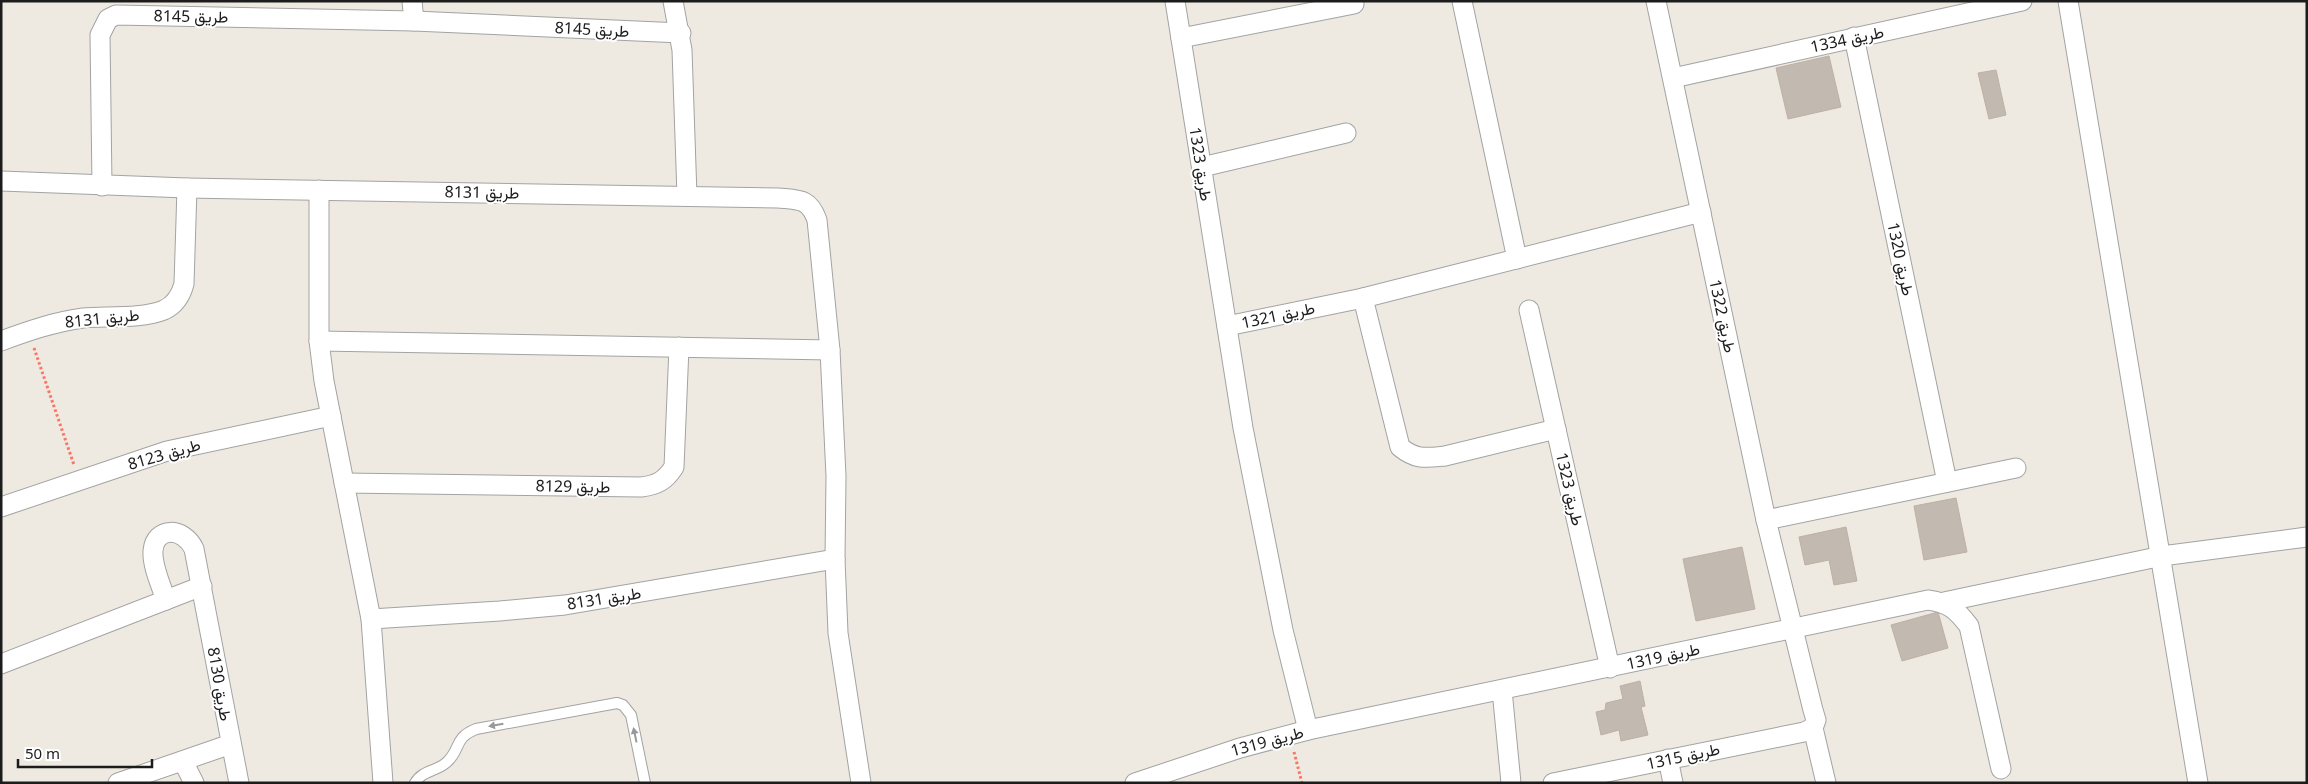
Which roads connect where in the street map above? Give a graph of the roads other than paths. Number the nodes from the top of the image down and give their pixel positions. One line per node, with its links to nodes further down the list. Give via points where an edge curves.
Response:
1 (412, 1): 9 (street)
2 (673, 1): 10 (street)
3 (1175, 1): 12 (street, طريق 1323)
4 (1462, 1): 22 (street)
5 (1656, 1): 13 (street, طريق 1322)
6 (2022, 1): 11 (street, طريق 1334)
7 (2068, 1): 38 (street)
8 (1354, 4): 12 (street)
9 (414, 21): 10 (street, طريق 8145); 17 (street, طريق 8145, via 125,15 108,19 100,35)
10 (681, 33): 20 (street)
11 (1854, 37): 13 (street, طريق 1334); 33 (street, طريق 1320)
12 (1181, 38): 15 (street, طريق 1323)
13 (1673, 78): 21 (street, طريق 1322)
14 (1346, 133): 15 (street)
15 (1202, 167): 25 (street, طريق 1323)
16 (1, 181): 17 (street, طريق 8131)
17 (102, 186): 18 (street, طريق 8131)
18 (187, 188): 19 (street, طريق 8131); 26 (street, طريق 8131, via 184,284 175,303 156,313 76,319 29,330)
19 (319, 190): 20 (street, طريق 8131); 27 (street)
20 (687, 196): 29 (street, طريق 8131, via 778,198 800,200 810,205 817,220)
21 (1701, 212): 22 (street, طريق 1321); 36 (street, طريق 1322)
22 (1517, 259): 23 (street, طريق 1321)
23 (1363, 298): 25 (street, طريق 1321); 31 (street, via 1400,447 1411,456 1445,456)
24 (1530, 310): 31 (street, طريق 1323)
25 (1227, 326): 49 (street, طريق 1321, via 1262,529)
26 (1, 341)
27 (319, 341): 28 (street); 30 (street)
28 (679, 347): 29 (street); 34 (street, طريق 8129, via 674,467 666,478 654,485)
29 (830, 350): 39 (street, via 837,485)
30 (331, 416): 34 (street); 35 (street, طريق 8123, via 183,447)
31 (1556, 429): 46 (street, طريق 1323)
32 (2016, 468): 33 (street)
33 (1947, 482): 36 (street)
34 (344, 483): 43 (street)
35 (1, 507)
36 (1766, 520): 44 (street, طريق 1322)
37 (2307, 537): 38 (street, طريق 1319)
38 (2162, 556): 42 (street, طريق 1319); 66 (street)
39 (835, 559): 43 (street, طريق 8131, via 565,604 500,612); 60 (street, via 838,633)
40 (202, 586): 41 (street); 41 (street, طريق 8130, via 190,540 183,534 164,534 153,548 153,557); 50 (street, طريق 8130)
41 (166, 600): 45 (street)
42 (1944, 602): 44 (street, طريق 1319, via 1911,603); 53 (street, via 1969,626)
43 (371, 619): 57 (street)
44 (1794, 629): 46 (street, طريق 1319); 48 (street, طريق 1322, via 1816,720)
45 (1, 664)
46 (1610, 668): 47 (street, طريق 1319)
47 (1502, 690): 49 (street, طريق 1319); 62 (street)
48 (1813, 728): 51 (street, طريق 1315); 65 (street, طريق 1322)
49 (1308, 730): 61 (street, طريق 1319)
50 (231, 744): 52 (street); 56 (street, طريق 8130)
51 (1668, 758): 63 (street, طريق 1315); 64 (street)
52 (183, 760): 54 (street); 55 (street)
53 (2001, 769)
54 (118, 783)
55 (194, 783)
56 (239, 783)
57 (383, 783)
58 (416, 783): 59 (lane, one-way to 58, via 631,715 617,703 476,729 459,741 449,761 425,772)
59 (645, 783)
60 (861, 783)
61 (1135, 783)
62 (1511, 783)
63 (1553, 783)
64 (1673, 783)
65 (1826, 783)
66 (2198, 783)

